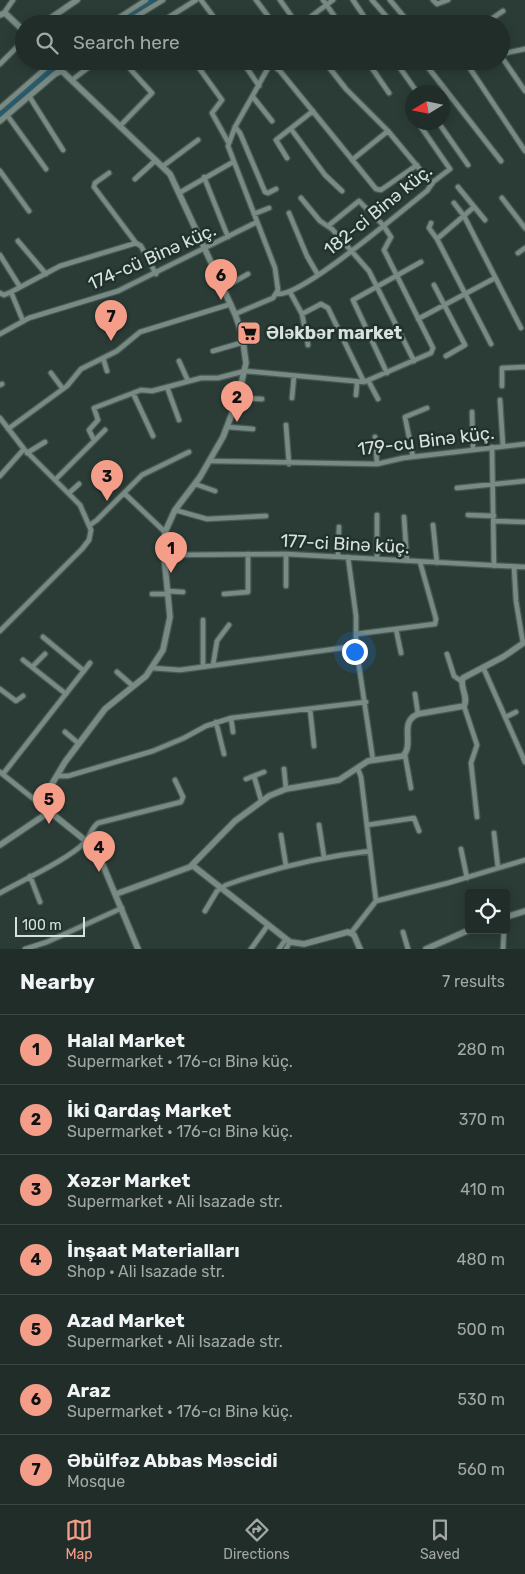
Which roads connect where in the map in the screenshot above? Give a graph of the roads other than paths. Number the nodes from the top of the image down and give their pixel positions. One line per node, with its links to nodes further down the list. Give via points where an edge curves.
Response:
1 (13, 0): 17 (street)
2 (77, 0): 18 (street)
3 (146, 0): 19 (street)
4 (163, 0): 20 (street)
5 (196, 0): 21 (street)
6 (201, 0): 22 (street)
7 (256, 0): 23 (street)
8 (280, 0): 24 (street)
9 (333, 0): 15 (street)
10 (353, 0): 27 (street)
11 (372, 0): 28 (street)
12 (390, 0): 29 (street)
13 (433, 0): 14 (street, via 436,4)
14 (448, 0)
15 (325, 2): 25 (street); 26 (street)
16 (503, 11): 30 (street)
17 (2, 14): 31 (street)
18 (55, 15)
19 (123, 15)
20 (139, 15)
21 (172, 15)
22 (212, 15)
23 (267, 15)
24 (291, 15)
25 (311, 15)
26 (334, 15)
27 (363, 15)
28 (385, 15)
29 (402, 15)
30 (497, 15)
31 (15, 24)
32 (15, 49): 35 (street)
33 (525, 49): 34 (street)
34 (510, 53)
35 (0, 64)
36 (510, 68): 53 (street)
37 (44, 70): 57 (street)
38 (85, 70): 50 (street)
39 (131, 70): 62 (street, via 152,93)
40 (200, 70): 69 (street, via 222,100 212,113)
41 (248, 70): 52 (street)
42 (268, 70): 52 (street)
43 (278, 70): 58 (street)
44 (331, 70): 67 (street)
45 (373, 70): 54 (street)
46 (401, 70): 51 (street)
47 (430, 70): 75 (street)
48 (471, 70): 71 (street)
49 (61, 71): 50 (street); 55 (street)
50 (72, 80): 62 (street)
51 (412, 85)
52 (259, 86): 56 (street)
53 (524, 88)
54 (389, 92)
55 (29, 96): 59 (street); 70 (street)
56 (252, 97): 61 (street); 63 (street)
57 (0, 108)
58 (313, 111): 64 (street); 74 (street)
59 (7, 115): 60 (street); 80 (street)
60 (0, 121)
61 (272, 121)
62 (120, 126): 73 (street)
63 (235, 127): 69 (street); 87 (street, via 265,192)
64 (290, 129): 72 (street, via 276,140); 88 (street, via 329,180)
65 (423, 130): 85 (street, 182-ci Binə küç., via 450,168)
66 (444, 130): 78 (street)
67 (388, 131): 74 (street); 77 (street)
68 (198, 140): 79 (street)
69 (228, 142): 76 (street)
70 (63, 150)
71 (525, 151)
72 (287, 158)
73 (156, 160): 79 (street); 84 (street)
74 (352, 160): 77 (street, via 379,190)
75 (501, 161)
76 (233, 162): 83 (street); 97 (street)
77 (417, 165): 85 (street)
78 (468, 165)
79 (163, 166): 89 (street)
80 (46, 169)
81 (0, 171): 95 (street)
82 (109, 173): 108 (street, via 94,187)
83 (204, 177): 89 (street); 105 (street)
84 (135, 178)
85 (432, 184): 102 (street, 182-ci Binə küç., via 428,191)
86 (458, 187): 93 (street)
87 (276, 189)
88 (342, 191)
89 (179, 192): 110 (street)
90 (301, 198): 103 (street)
91 (502, 198): 104 (street)
92 (454, 203): 98 (street)
93 (474, 207): 98 (street); 99 (street)
94 (269, 208): 97 (street)
95 (29, 211)
96 (289, 213): 118 (street)
97 (254, 214): 100 (street)
98 (464, 216): 106 (street); 120 (street)
99 (485, 220)
100 (257, 222): 105 (street, 174-cü Binə küç.); 128 (street, via 278,276)
101 (430, 223): 106 (street, via 428,228)
102 (383, 225): 103 (street, via 359,201); 111 (street, 182-ci Binə küç.); 119 (street, via 390,237 384,250)
103 (328, 226): 111 (street)
104 (525, 228)
105 (228, 237): 110 (street, 174-cü Binə küç.)
106 (437, 239): 129 (street)
107 (18, 241): 115 (street)
108 (136, 243): 115 (street, via 84,257); 116 (street, via 141,246)
109 (525, 248): 112 (street)
110 (205, 249): 116 (street, 174-cü Binə küç.); 124 (street)
111 (352, 251): 118 (street, 182-ci Binə küç.); 123 (street)
112 (518, 253)
113 (0, 255): 122 (street)
114 (421, 262): 119 (street)
115 (46, 274): 122 (street)
116 (156, 274): 135 (street, 174-cü Binə küç., via 112,294)
117 (248, 274): 124 (street)
118 (318, 275): 126 (street, 182-ci Binə küç.)
119 (397, 276): 123 (street); 134 (street)
120 (494, 278): 129 (street); 136 (street)
121 (434, 286): 131 (street)
122 (20, 287): 125 (street)
123 (378, 287): 145 (street); 150 (street, via 353,302)
124 (223, 288): 130 (street)
125 (10, 292): 127 (street); 135 (street)
126 (290, 292): 128 (street, 182-ci Binə küç.); 133 (street)
127 (0, 293)
128 (278, 294): 132 (street, 182-ci Binə küç.)
129 (465, 294): 131 (street); 139 (street)
130 (231, 304): 132 (street); 143 (street, via 143,330)
131 (444, 305): 134 (street); 142 (street, via 465,345)
132 (235, 314): 138 (street)
133 (302, 314): 140 (street); 154 (street, via 322,304 327,306)
134 (418, 318): 145 (street, via 433,351)
135 (23, 321): 137 (street, 174-cü Binə küç.)
136 (521, 328)
137 (0, 334)
138 (244, 342): 141 (street); 148 (street)
139 (491, 344)
140 (308, 345)
141 (213, 351)
142 (446, 356)
143 (103, 358): 147 (street); 157 (street, via 82,369)
144 (179, 361): 152 (street)
145 (414, 361): 150 (street)
146 (525, 367): 155 (street, via 502,368)
147 (107, 371)
148 (245, 371): 151 (street); 152 (street, via 221,378); 160 (street)
149 (51, 373): 157 (street)
150 (387, 374): 154 (street)
151 (294, 376): 153 (street); 161 (street)
152 (188, 381): 156 (street)
153 (357, 382): 154 (street); 159 (street)
154 (367, 382): 163 (street)
155 (502, 386)
156 (167, 387): 158 (street); 168 (street)
157 (63, 389): 171 (street)
158 (133, 393): 174 (street); 176 (street, via 94,408 98,420 89,430)
159 (356, 395)
160 (238, 398): 162 (street); 170 (street)
161 (292, 398)
162 (262, 399)
163 (378, 400)
164 (500, 400): 179 (street)
165 (427, 408): 184 (street, via 406,417)
166 (472, 412): 181 (street)
167 (0, 418): 171 (street)
168 (179, 420)
169 (286, 424): 186 (street)
170 (228, 427): 172 (street); 185 (street)
171 (8, 429): 182 (street)
172 (253, 429)
173 (105, 430): 176 (street)
174 (153, 436)
175 (375, 437): 187 (street)
176 (94, 440): 189 (street)
177 (45, 442): 182 (street)
178 (525, 444): 179 (street, 179-cu Binə küç.)
179 (503, 446): 180 (street, 179-cu Binə küç.)
180 (492, 448): 181 (street, 179-cu Binə küç.); 193 (street)
181 (473, 449): 184 (street, 179-cu Binə küç.)
182 (26, 451): 188 (street); 189 (street)
183 (189, 452): 197 (street, via 142,475)
184 (413, 457): 187 (street, 179-cu Binə küç.)
185 (209, 462): 186 (street, 179-cu Binə küç.); 192 (street)
186 (290, 464): 187 (street, 179-cu Binə küç.)
187 (377, 464)
188 (0, 476)
189 (55, 480): 196 (street)
190 (525, 481): 193 (street)
191 (79, 484): 196 (street)
192 (195, 484): 195 (street); 198 (street)
193 (494, 484): 194 (street); 203 (street)
194 (457, 488)
195 (215, 491)
196 (69, 493): 205 (street, via 80,505)
197 (124, 493): 205 (street); 208 (street)
198 (175, 510): 200 (street, via 207,519); 208 (street)
199 (468, 515): 203 (street)
200 (266, 516)
201 (376, 516): 214 (street)
202 (404, 517): 215 (street)
203 (494, 519): 204 (street); 218 (street)
204 (525, 522)
205 (90, 525): 229 (street, via 91,535 82,549)
206 (433, 525): 217 (street)
207 (339, 526): 212 (street)
208 (165, 532): 211 (street)
209 (248, 554): 210 (street, 177-ci Binə küç.); 211 (street, 177-ci Binə küç.); 225 (street, via 248,592)
210 (286, 554): 212 (street, 177-ci Binə küç.); 221 (street)
211 (164, 555): 222 (street)
212 (338, 556): 213 (street, 177-ci Binə küç.)
213 (348, 556): 214 (street, 177-ci Binə küç.); 230 (street)
214 (378, 558): 215 (street, 177-ci Binə küç.)
215 (406, 561): 216 (street, 177-ci Binə küç.)
216 (420, 562): 217 (street, 177-ci Binə küç.); 228 (street, via 436,622 432,626)
217 (437, 563): 218 (street, 177-ci Binə küç.)
218 (494, 566): 219 (street, 177-ci Binə küç.)
219 (514, 567): 220 (street, 177-ci Binə küç.); 232 (street)
220 (525, 567)
221 (286, 586)
222 (167, 592): 223 (street); 224 (street); 243 (street, via 169,631)
223 (182, 592)
224 (152, 594)
225 (224, 594)
226 (203, 620): 240 (street)
227 (229, 625): 239 (street, via 217,640)
228 (396, 629): 230 (street); 234 (street)
229 (0, 631)
230 (356, 634): 233 (street)
231 (42, 637): 244 (street)
232 (524, 643): 242 (street)
233 (356, 646): 239 (street); 252 (street)
234 (401, 653)
235 (44, 654): 241 (street)
236 (447, 654): 246 (street, via 454,676)
237 (23, 660): 241 (street)
238 (90, 663): 244 (street)
239 (213, 665): 240 (street)
240 (203, 666): 243 (street, via 180,670)
241 (32, 667): 249 (street)
242 (483, 667): 246 (street); 257 (street)
243 (152, 668): 247 (street)
244 (84, 671): 249 (street)
245 (117, 672): 247 (street)
246 (461, 681): 253 (street, via 466,700)
247 (133, 686): 262 (street, via 112,702)
248 (0, 688): 251 (street, via 16,701)
249 (66, 694): 271 (street)
250 (415, 694): 256 (street)
251 (23, 696)
252 (366, 702): 254 (street); 266 (street)
253 (464, 706): 256 (street); 281 (street, via 477,745 471,764)
254 (310, 709): 258 (street); 263 (street)
255 (516, 712): 257 (street)
256 (418, 714): 265 (street, via 408,723)
257 (506, 716): 267 (street)
258 (231, 718): 259 (street); 261 (street)
259 (216, 722): 264 (street); 272 (street, via 153,750 68,776)
260 (65, 732): 262 (street)
261 (233, 732)
262 (78, 743): 272 (street)
263 (314, 746)
264 (224, 754)
265 (405, 755): 266 (street); 276 (street)
266 (374, 760): 269 (street)
267 (525, 762)
268 (284, 769): 277 (street)
269 (358, 769): 277 (street, via 339,780); 283 (street)
270 (264, 772): 273 (street)
271 (1, 773): 279 (street)
272 (56, 776): 279 (street)
273 (254, 776): 274 (street); 278 (street)
274 (246, 779)
275 (175, 780): 287 (street, via 183,801 98,824 92,828)
276 (411, 788)
277 (286, 789): 278 (street)
278 (260, 800): 293 (street)
279 (40, 804): 280 (street)
280 (49, 812): 287 (street); 288 (street)
281 (477, 817)
282 (319, 825): 291 (street)
283 (367, 825): 284 (street, via 414,818); 290 (street)
284 (418, 831)
285 (494, 833): 295 (street)
286 (281, 835): 294 (street)
287 (86, 841): 296 (street); 300 (street, via 100,858)
288 (0, 845)
289 (461, 848): 297 (street)
290 (370, 851): 291 (street); 301 (street)
291 (324, 858): 294 (street)
292 (525, 860): 295 (street)
293 (192, 866): 298 (street); 300 (street)
294 (286, 866): 298 (street)
295 (498, 868): 297 (street)
296 (30, 876): 299 (street); 302 (street)
297 (466, 878): 301 (street)
298 (222, 887): 304 (street); 307 (street)
299 (0, 892)
300 (116, 894): 303 (street)
301 (376, 901): 310 (street)
302 (40, 902)
303 (122, 908): 313 (street); 314 (street)
304 (205, 911)
305 (525, 911): 306 (street)
306 (510, 916)
307 (268, 925): 312 (street); 315 (street)
308 (403, 932): 319 (street)
309 (465, 932): 320 (street)
310 (351, 933): 312 (street, via 339,933 304,944); 318 (street)
311 (504, 934): 321 (street)
312 (288, 941): 316 (street); 317 (street)
313 (24, 949)
314 (138, 949)
315 (251, 949)
316 (279, 949)
317 (286, 949)
318 (360, 949)
319 (408, 949)
320 (426, 949)
321 (503, 949)

